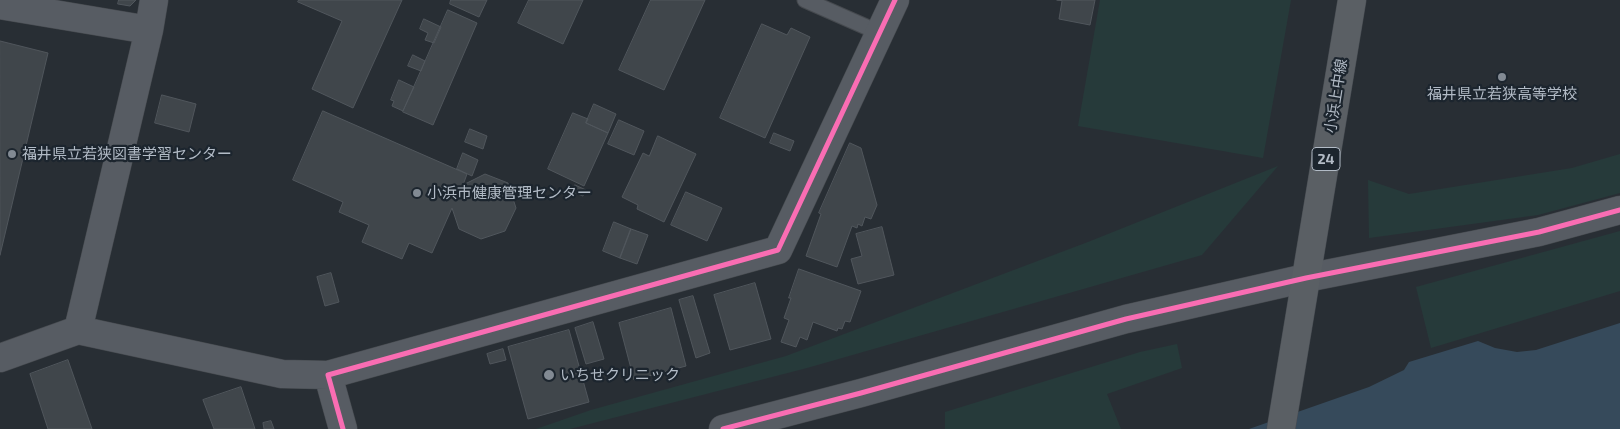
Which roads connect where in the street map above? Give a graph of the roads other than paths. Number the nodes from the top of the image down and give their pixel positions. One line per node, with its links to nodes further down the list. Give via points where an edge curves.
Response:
1 (154, 0): 6 (street)
2 (804, 0): 7 (lane)
3 (895, 0): 7 (street)
4 (1352, 0): 9 (main road, 小浜上中線 / 24)
5 (0, 5): 6 (street)
6 (149, 30): 10 (street)
7 (880, 33): 12 (street, via 778,250)
8 (1620, 210): 9 (street, via 1539,232)
9 (1306, 278): 14 (street, via 1126,319); 15 (main road, 小浜上中線 / 24)
10 (78, 330): 11 (street); 12 (street, via 282,374)
11 (0, 358)
12 (328, 375): 13 (street)
13 (343, 429)
14 (723, 429)
15 (1281, 429)

